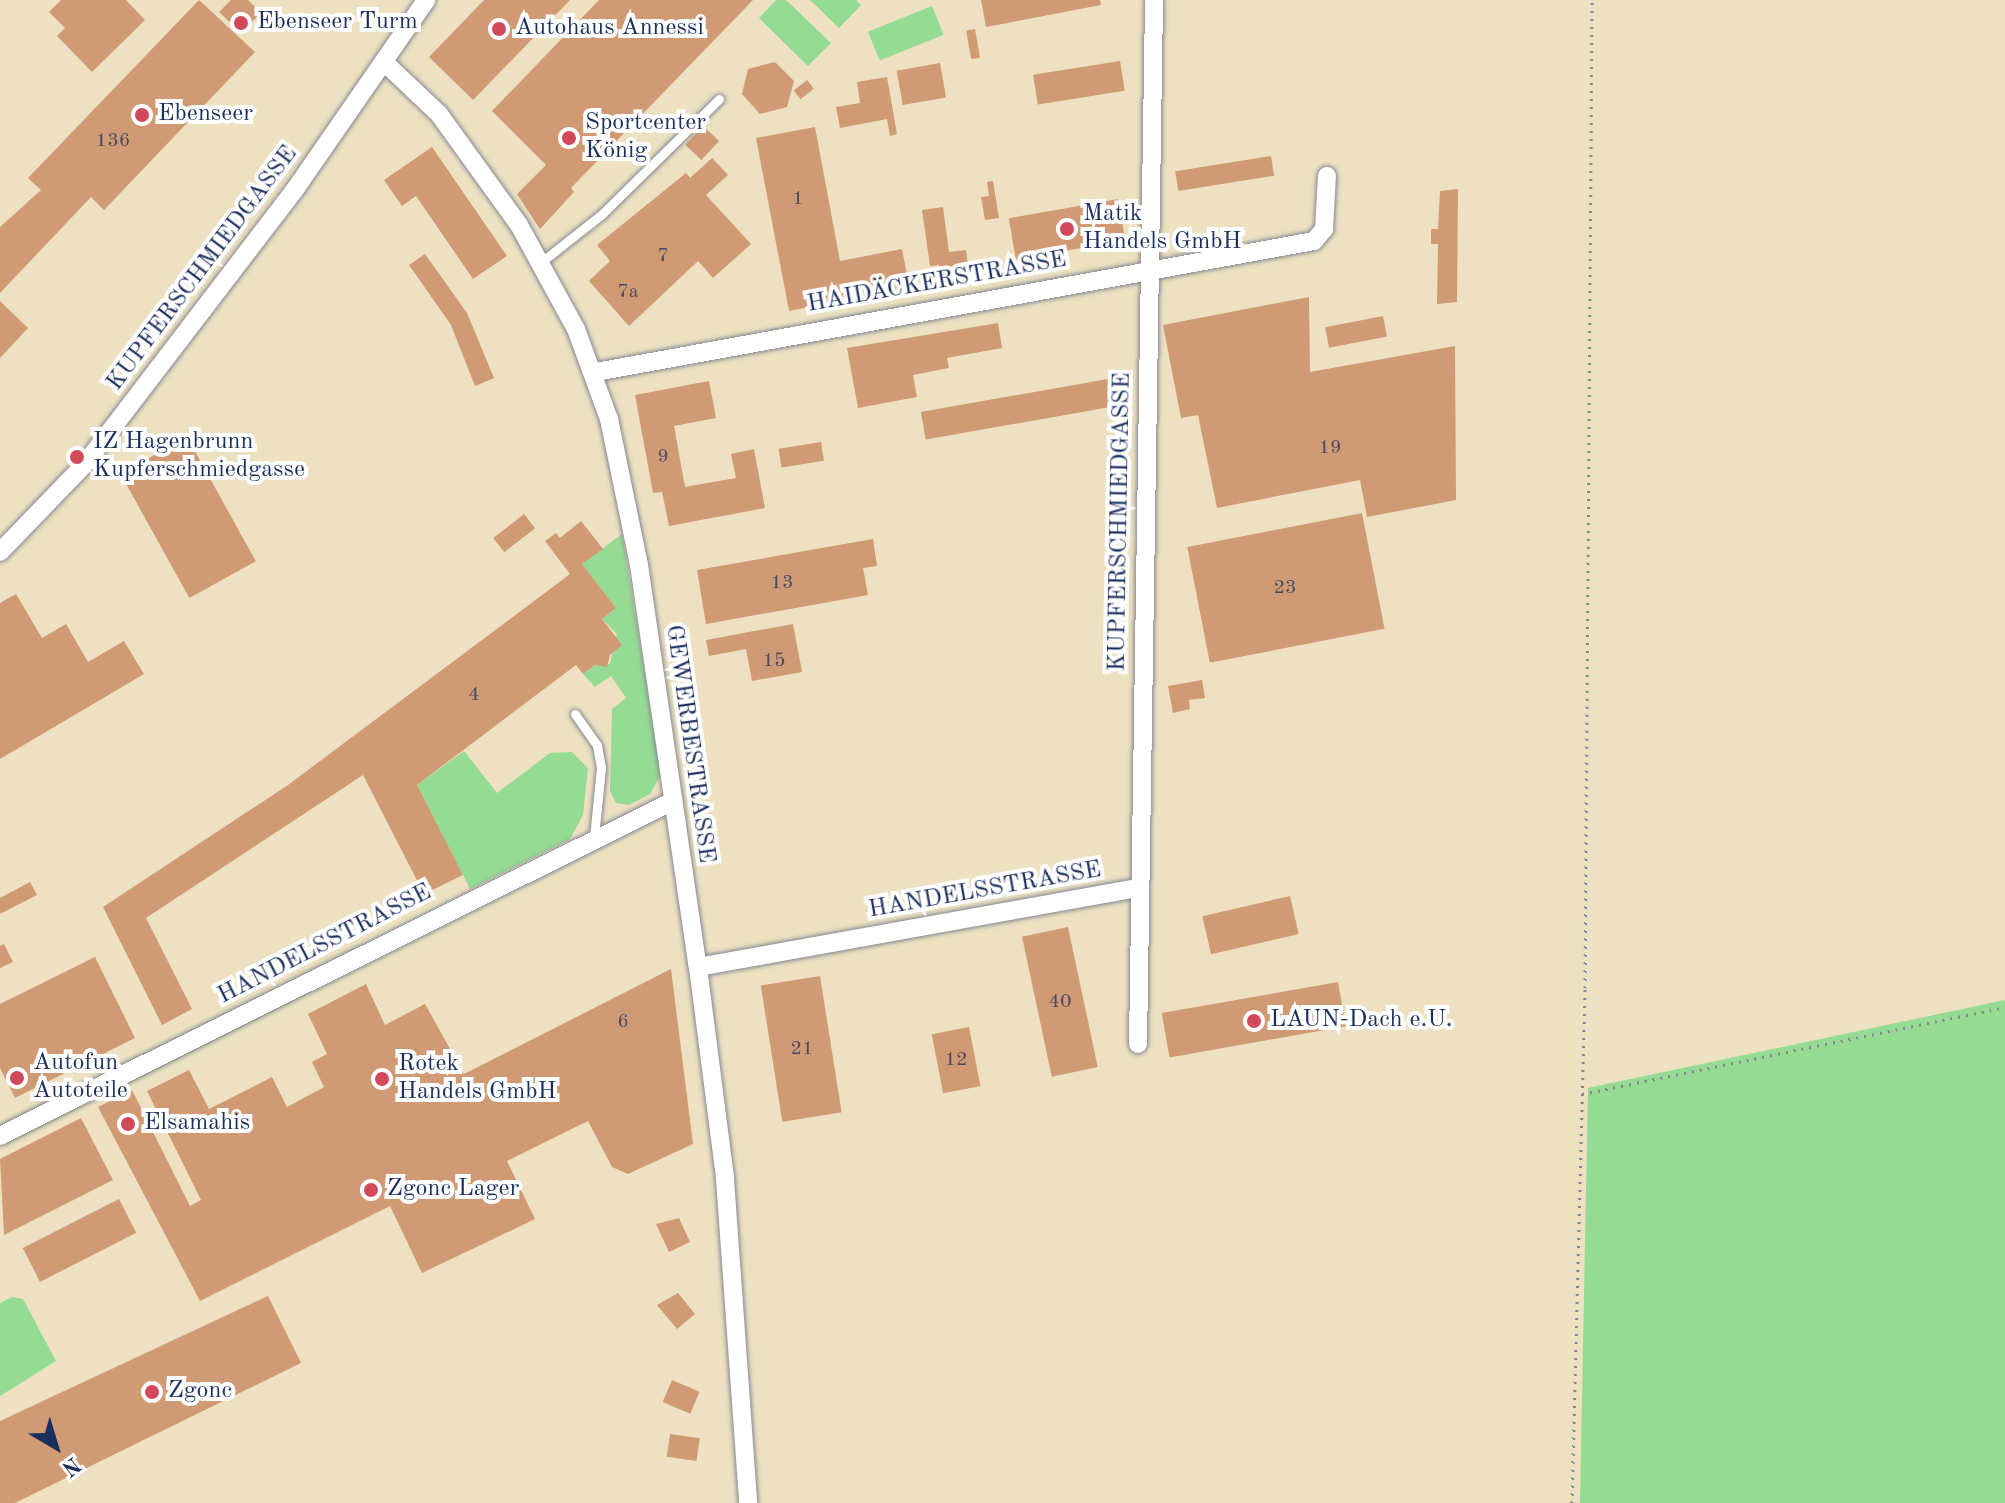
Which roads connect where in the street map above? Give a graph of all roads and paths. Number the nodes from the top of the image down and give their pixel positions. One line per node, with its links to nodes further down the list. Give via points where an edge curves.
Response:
1 (426, 0): 4 (street, KUPFERSCHMIEDGASSE)
2 (1154, 0): 8 (street, KUPFERSCHMIEDGASSE)
3 (1592, 0): 18 (path)
4 (384, 62): 7 (street, GEWERBESTRASSE, via 406,77 482,168); 10 (street, KUPFERSCHMIEDGASSE, via 296,188 85,464)
5 (719, 99): 7 (lane, via 602,214)
6 (1327, 176): 8 (street, HAIDÄCKERSTRASSE, via 1324,229 1314,241)
7 (540, 263): 9 (street, GEWERBESTRASSE)
8 (1148, 269): 9 (street, HAIDÄCKERSTRASSE); 14 (street, KUPFERSCHMIEDGASSE)
9 (596, 372): 12 (street, GEWERBESTRASSE, via 623,476)
10 (0, 552)
11 (575, 714): 13 (lane, via 597,745 601,768)
12 (673, 801): 13 (street, HANDELSSTRASSE); 15 (street, GEWERBESTRASSE)
13 (594, 837): 19 (street, HANDELSSTRASSE)
14 (1139, 888): 15 (street, HANDELSSTRASSE); 17 (street, KUPFERSCHMIEDGASSE)
15 (698, 967): 20 (street, GEWERBESTRASSE, via 725,1179)
16 (2005, 1007): 18 (path)
17 (1138, 1044)
18 (1582, 1094): 21 (path)
19 (0, 1136)
20 (748, 1503)
21 (1572, 1503)

